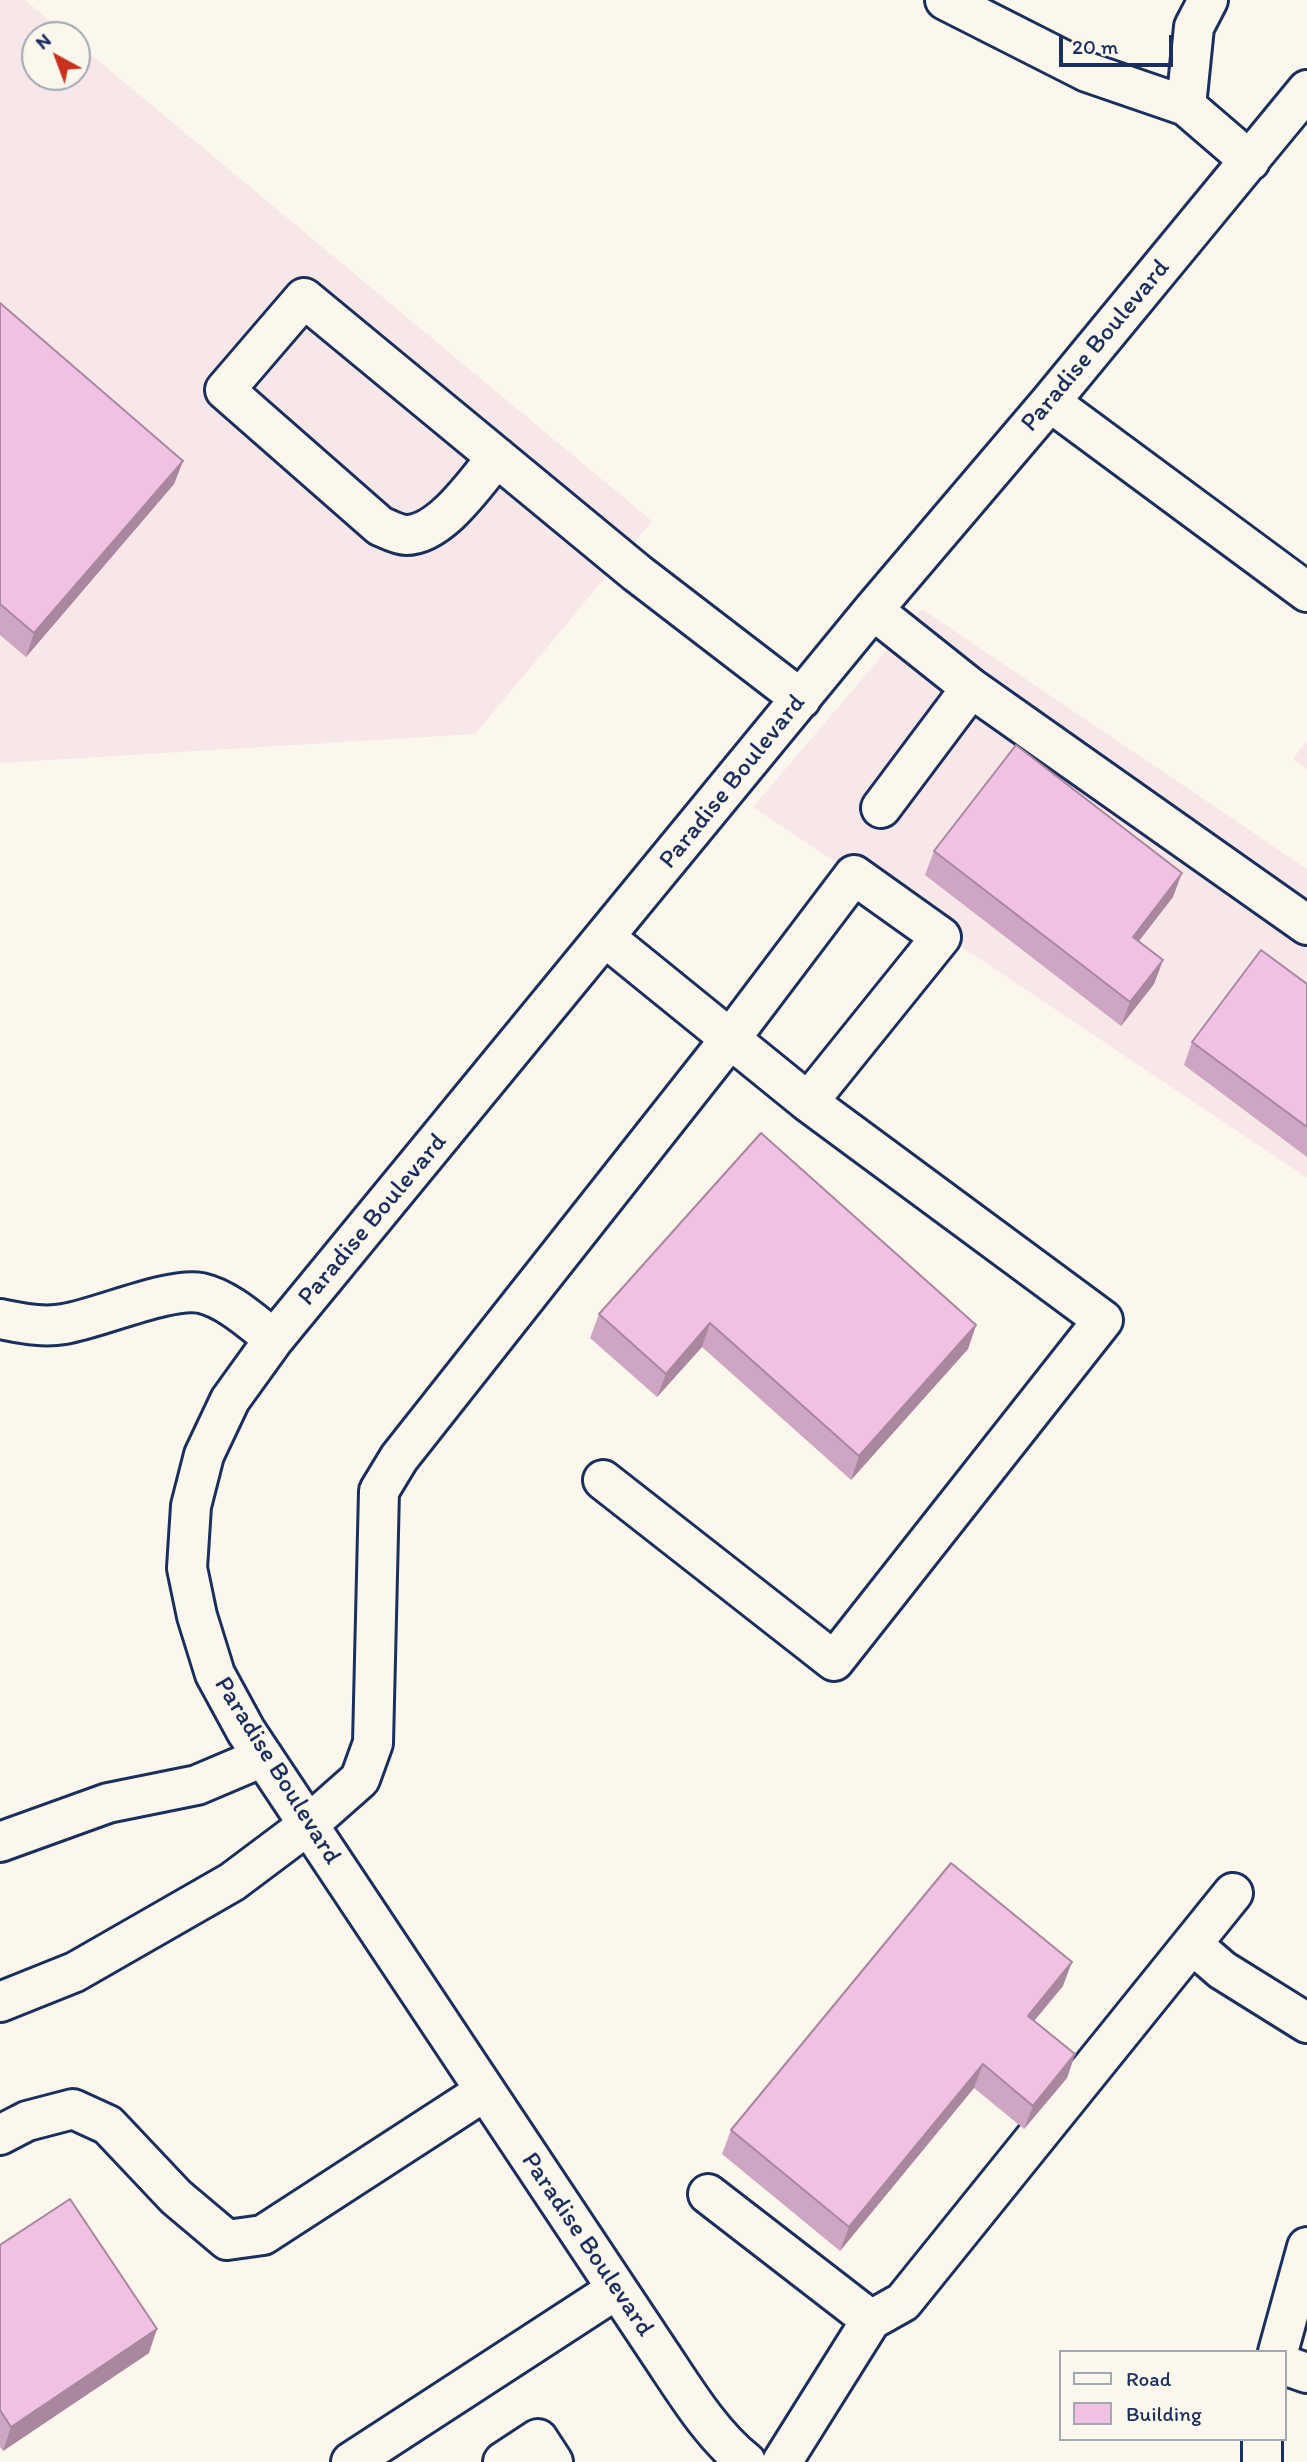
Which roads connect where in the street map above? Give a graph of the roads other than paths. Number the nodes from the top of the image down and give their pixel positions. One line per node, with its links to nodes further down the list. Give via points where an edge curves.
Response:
1 (945, 0): 4 (street, via 1087,72)
2 (1208, 0): 4 (street, via 1194,27)
3 (1302, 105): 5 (street, Paradise Boulevard)
4 (1186, 106): 5 (street)
5 (1250, 161): 6 (street, Paradise Boulevard)
6 (1050, 402): 8 (street); 9 (street, Paradise Boulevard)
7 (497, 457): 7 (street, via 304,298 225,390 380,526 404,536 427,531 463,500); 11 (street, via 637,573)
8 (1307, 592)
9 (873, 610): 10 (street); 11 (street, Paradise Boulevard)
10 (971, 688): 12 (street); 13 (street)
11 (801, 699): 14 (street, Paradise Boulevard)
12 (881, 808)
13 (1307, 925)
14 (606, 938): 15 (street); 18 (street, Paradise Boulevard)
15 (730, 1039): 16 (street); 16 (street, via 854,875 941,937); 21 (street, via 399,1458 379,1490 373,1743 360,1779)
16 (808, 1102): 19 (street, via 1103,1320 834,1661)
17 (0, 1320): 18 (street, via 62,1325 177,1294 200,1293 223,1302)
18 (274, 1339): 20 (street, Paradise Boulevard, via 230,1400 204,1455 191,1506 187,1568 215,1674)
19 (603, 1480)
20 (263, 1757): 21 (street, Paradise Boulevard); 22 (street, via 197,1785 108,1803)
21 (308, 1825): 25 (street, via 232,1882 75,1972); 27 (street, Paradise Boulevard)
22 (0, 1842)
23 (1233, 1893): 24 (street)
24 (1192, 1944): 26 (street, via 1222,1970); 32 (street, via 902,2302)
25 (0, 2002)
26 (1307, 2023)
27 (485, 2091): 28 (street, via 263,2235 227,2241 176,2197 108,2125 73,2109 27,2121); 31 (street, Paradise Boulevard)
28 (0, 2135)
29 (708, 2194): 32 (street)
30 (1307, 2247): 33 (street)
31 (617, 2289): 37 (street); 40 (street, Paradise Boulevard, via 698,2410)
32 (872, 2320): 41 (street)
33 (1279, 2350)
34 (1286, 2366): 35 (street)
35 (1307, 2373)
36 (1262, 2441): 42 (street)
37 (351, 2462)
38 (503, 2462): 39 (street, via 538,2438)
39 (553, 2462)
40 (746, 2462)
41 (782, 2462)
42 (1262, 2462)

